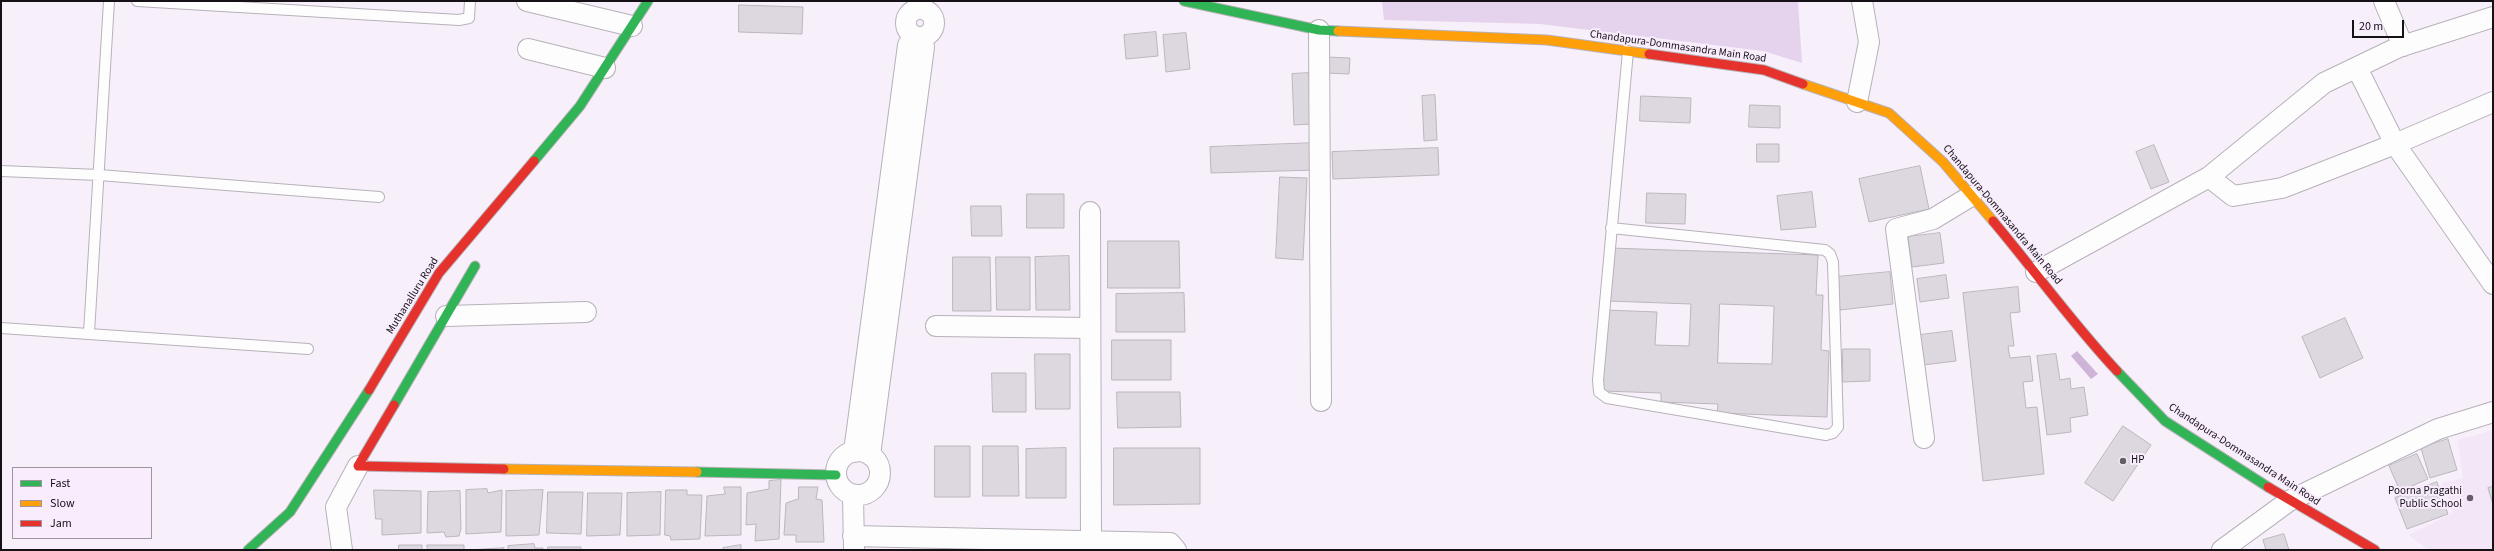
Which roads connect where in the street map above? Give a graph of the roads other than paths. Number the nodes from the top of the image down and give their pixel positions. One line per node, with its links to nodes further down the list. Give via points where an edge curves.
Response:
1 (109, 1): 22 (lane)
2 (136, 1): 3 (lane, via 459,20 469,18)
3 (470, 1)
4 (527, 1): 11 (street)
5 (648, 1): 11 (street, Muthanalluru Road)
6 (1184, 1): 12 (street, Chandapura-Dommasandra Main Road)
7 (1862, 1): 18 (street, via 1869,42)
8 (2384, 1): 13 (street)
9 (922, 5): 41 (street, via 933,17 934,26 930,34 917,37 924,47)
10 (2493, 17): 13 (street)
11 (632, 26): 16 (street, Muthanalluru Road)
12 (1320, 30): 15 (street, Chandapura-Dommasandra Main Road, via 1547,40); 38 (street)
13 (2403, 46): 17 (street)
14 (528, 49): 16 (street)
15 (1628, 51): 18 (street, Chandapura-Dommasandra Main Road, via 1764,70); 27 (lane)
16 (605, 68): 48 (street, Muthanalluru Road, via 580,106 439,273 356,414 290,512)
17 (2357, 68): 20 (street); 23 (street, via 2324,84)
18 (1857, 102): 24 (street, Chandapura-Dommasandra Main Road, via 1889,113 1943,162)
19 (2493, 102): 20 (street)
20 (2395, 144): 23 (street, via 2282,188 2233,196); 30 (street)
21 (1, 171): 22 (lane)
22 (99, 175): 25 (lane); 36 (lane)
23 (2209, 177): 29 (street)
24 (1971, 196): 29 (street, Chandapura-Dommasandra Main Road); 40 (street, via 1933,219 1896,229)
25 (379, 197)
26 (1090, 212): 35 (street)
27 (1611, 228): 27 (lane, via 1599,392 1607,398 1826,435 1833,433 1838,427 1833,262 1830,254 1825,250)
28 (475, 266): 32 (street)
29 (2036, 272): 45 (street, Chandapura-Dommasandra Main Road, via 2089,340 2165,421)
30 (2493, 284)
31 (586, 312): 32 (street)
32 (446, 316): 42 (street)
33 (936, 326): 35 (street)
34 (1, 328): 36 (lane)
35 (1090, 328): 46 (street)
36 (89, 333): 37 (lane)
37 (308, 349)
38 (1321, 401)
39 (2493, 412): 45 (street, via 2438,429)
40 (1924, 438)
41 (862, 454): 43 (street, via 844,456 838,464); 44 (street, via 876,461 879,478 869,492)
42 (358, 466): 43 (street); 49 (street, via 336,507)
43 (836, 475): 44 (street, via 838,484)
44 (852, 495): 47 (street)
45 (2289, 501): 51 (street); 52 (street, Chandapura-Dommasandra Main Road)
46 (1091, 541): 47 (street); 50 (street, via 1170,543)
47 (854, 543)
48 (248, 550)
49 (342, 550)
50 (1176, 550)
51 (2222, 550)
52 (2375, 550)

